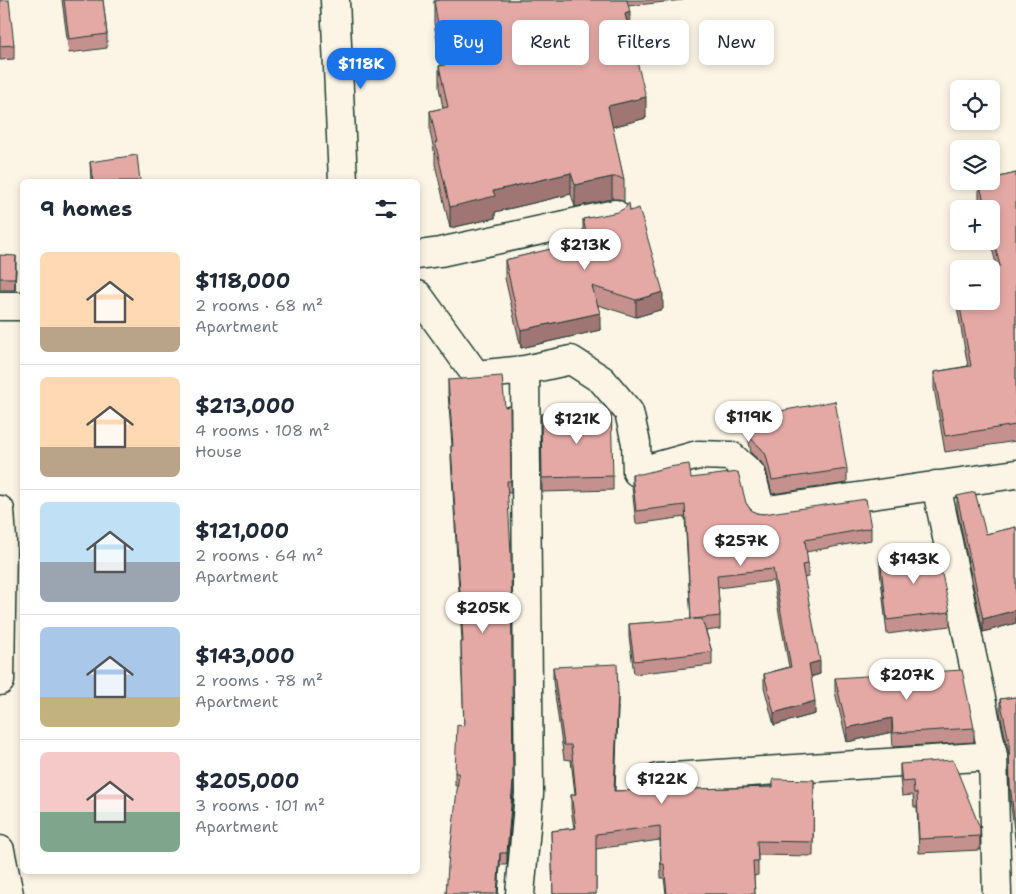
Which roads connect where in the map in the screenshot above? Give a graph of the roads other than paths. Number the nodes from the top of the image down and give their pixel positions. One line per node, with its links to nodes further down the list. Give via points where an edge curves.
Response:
1 (335, 0): 2 (street)
2 (343, 179)
3 (614, 214): 4 (street)
4 (420, 255)
5 (420, 298): 8 (street, via 476,375)
6 (0, 306): 7 (street)
7 (20, 306)
8 (525, 370): 10 (street, via 571,360 602,380 629,412 636,443 637,472 698,455 731,456 751,474 761,511); 18 (street, via 529,794)
9 (1016, 474): 10 (street)
10 (936, 485): 14 (street)
11 (0, 510): 12 (street)
12 (1, 540): 13 (street)
13 (0, 681)
14 (992, 756): 15 (street); 19 (street)
15 (658, 778)
16 (0, 850): 17 (street)
17 (9, 894)
18 (520, 894)
19 (997, 894)

